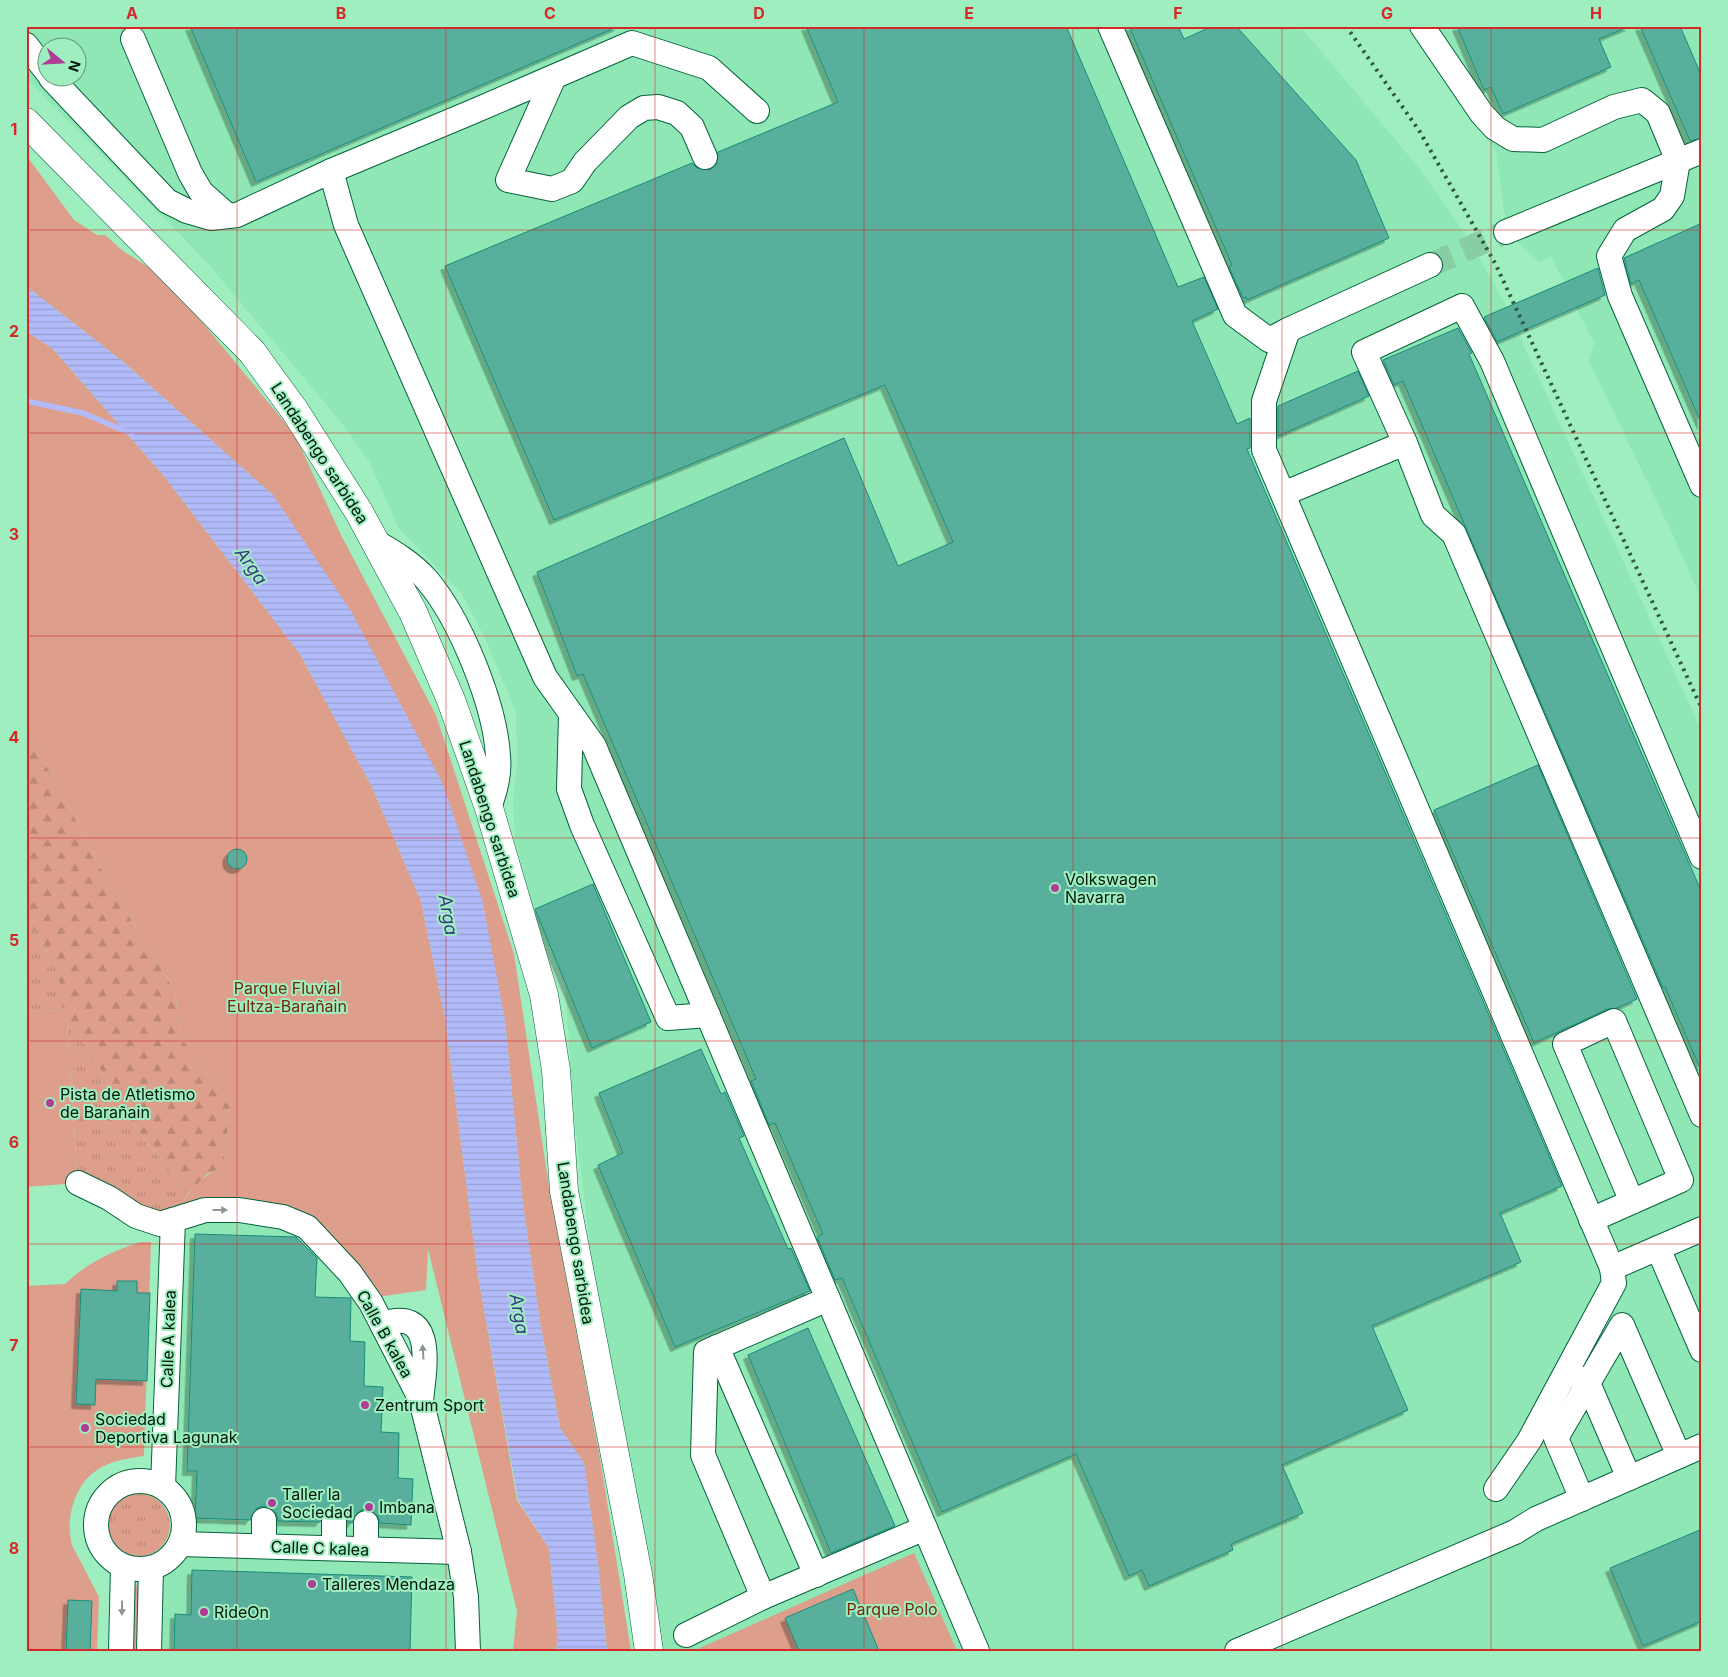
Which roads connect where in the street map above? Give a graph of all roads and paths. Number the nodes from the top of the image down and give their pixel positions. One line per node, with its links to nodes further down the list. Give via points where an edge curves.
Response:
1 (1110, 26): 17 (street, via 1235,315 1269,340)
2 (1422, 26): 12 (street, via 1482,114 1495,128 1513,139 1543,140 1614,107 1642,100 1658,113)
3 (133, 39): 14 (street, via 190,173 201,192)
4 (26, 45): 5 (street)
5 (38, 60)
6 (554, 77): 8 (street, via 632,43 709,68); 11 (street, via 508,180 552,189 572,181 585,162 629,116 644,108 658,107 677,113 692,128); 13 (street)
7 (60, 88): 14 (street, via 167,201 211,218)
8 (757, 111)
9 (26, 122): 60 (highway, Landabengo sarbidea, via 252,352 295,411 374,541 413,612 451,700 490,808 544,995 556,1070 564,1191 638,1574)
10 (1702, 151): 12 (street)
11 (705, 157)
12 (1678, 161): 15 (street); 19 (street, via 1672,196 1662,209 1624,230 1609,256 1620,296)
13 (331, 171): 14 (street, via 237,215); 21 (street, via 346,225 545,677)
14 (228, 216)
15 (1506, 232)
16 (1430, 265): 17 (street)
17 (1288, 330): 20 (street, via 1264,401 1264,450)
18 (1405, 443): 20 (street); 22 (street, via 1364,352 1462,306 1492,361); 24 (street, via 1433,515 1454,534)
19 (1702, 485)
20 (1283, 494): 28 (street)
21 (571, 714): 23 (street, via 594,746); 23 (street, via 570,789 582,825 668,1018)
22 (1702, 857)
23 (708, 1015): 32 (street)
24 (1702, 1114)
25 (78, 1183): 27 (street, Calle B kalea, via 136,1216 160,1224)
26 (1632, 1202): 26 (street, via 1681,1180 1614,1021 1565,1044); 28 (street)
27 (173, 1220): 40 (street, Calle A kalea); 51 (street, Calle B kalea, one-way to 51, via 205,1210 239,1210 283,1217 307,1227 350,1273 382,1324 421,1400)
28 (1592, 1220): 31 (street)
29 (1702, 1229): 30 (street)
30 (1658, 1248): 31 (street); 34 (street)
31 (1612, 1268): 35 (street, via 1614,1283)
32 (828, 1299): 33 (street); 46 (street)
33 (717, 1347): 54 (street); 55 (street, via 706,1352 703,1455)
34 (1702, 1350)
35 (1567, 1370): 36 (street); 41 (street, via 1529,1441)
36 (1588, 1383): 38 (street, via 1622,1325); 39 (street); 42 (street, via 1556,1438)
37 (1702, 1446): 38 (street)
38 (1679, 1456): 39 (street)
39 (1629, 1478): 42 (street)
40 (163, 1487): 47 (street, via 173,1495 184,1518); 52 (street, via 135,1481 121,1485 101,1505 96,1518 97,1533 106,1552)
41 (1496, 1489)
42 (1582, 1499): 62 (street, via 1515,1532)
43 (264, 1520): 48 (street)
44 (334, 1522): 49 (street)
45 (366, 1523): 50 (street)
46 (925, 1528): 54 (street); 61 (street)
47 (180, 1544): 48 (street, Calle C kalea); 53 (street, via 167,1560)
48 (264, 1546): 49 (street, Calle C kalea)
49 (334, 1548): 50 (street, Calle C kalea)
50 (366, 1549): 51 (street, Calle C kalea)
51 (459, 1552): 59 (street, Calle B kalea, via 466,1597)
52 (123, 1566): 53 (street); 57 (street, one-way to 57)
53 (151, 1568): 58 (street)
54 (816, 1575): 55 (street)
55 (764, 1597): 56 (street)
56 (686, 1635)
57 (121, 1651)
58 (148, 1651)
59 (468, 1651)
60 (649, 1651)
61 (977, 1651)
62 (1237, 1651)

